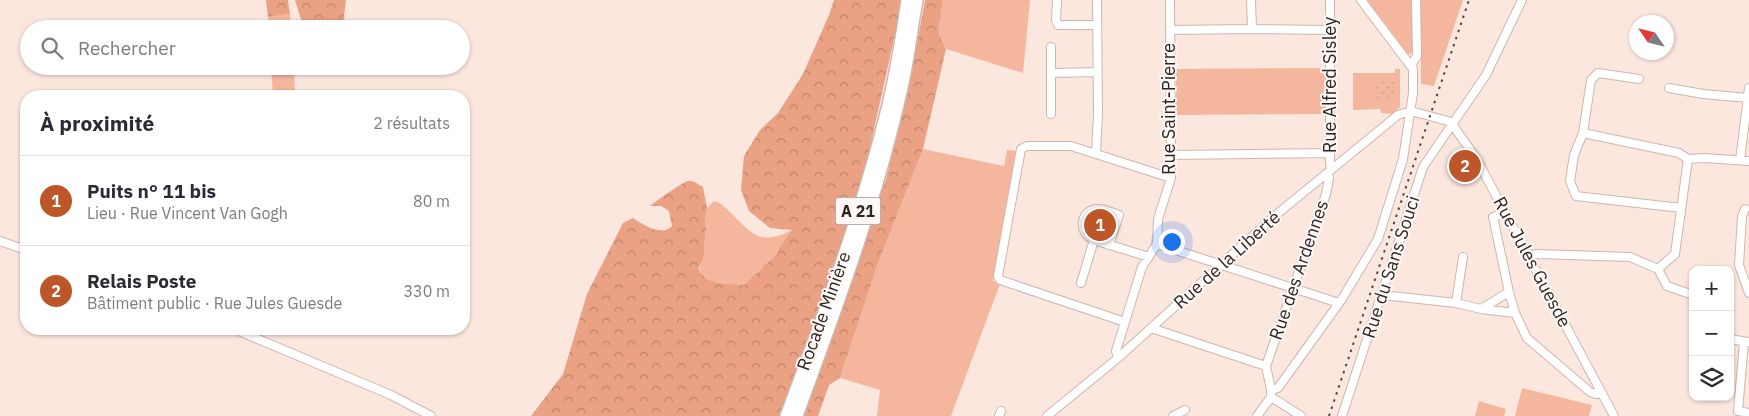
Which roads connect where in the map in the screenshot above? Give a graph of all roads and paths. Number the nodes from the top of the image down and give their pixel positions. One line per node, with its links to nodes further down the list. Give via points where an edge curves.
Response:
1 (907, 0): 71 (highway, Rocade Minière / A 21, via 894,75 873,162 829,301)
2 (917, 0): 72 (highway, Rocade Minière / A 21, via 904,82 865,224)
3 (1057, 0): 11 (street, via 1058,25)
4 (1097, 0): 11 (street)
5 (1170, 0): 13 (street, Rue Saint-Pierre)
6 (1251, 0): 12 (street)
7 (1330, 0): 14 (street, Rue Alfred Sisley)
8 (1361, 0): 16 (street)
9 (1416, 0): 16 (street, via 1417,56)
10 (1522, 0): 25 (street, Rue du Sans Souci, via 1486,76)
11 (1097, 25): 18 (street)
12 (1252, 29): 13 (street); 14 (street)
13 (1170, 30): 29 (street, Rue Saint-Pierre)
14 (1329, 30): 27 (street, Rue Alfred Sisley)
15 (1051, 47): 17 (street)
16 (1411, 65): 23 (street, via 1414,77)
17 (1051, 72): 18 (street); 24 (street)
18 (1098, 72): 28 (street)
19 (1639, 79): 26 (street, via 1598,73 1594,76)
20 (1668, 88): 22 (street)
21 (1749, 88): 22 (street)
22 (1748, 98): 31 (street)
23 (1411, 110): 25 (street); 33 (street, Rue de la Liberté, via 1398,115); 54 (street, via 1403,160 1378,239)
24 (1052, 114)
25 (1452, 124): 37 (street, Rue Jules Guesde, via 1476,158); 53 (street, Rue du Sans Souci, via 1423,167)
26 (1583, 133): 30 (street, via 1679,153); 35 (street, via 1574,155 1570,181 1576,196)
27 (1330, 153): 29 (street); 33 (street, Rue Alfred Sisley)
28 (1096, 154): 34 (street); 58 (street, via 1071,146 1028,146 1021,149 998,276 1000,280)
29 (1170, 155): 34 (street, Rue Saint-Pierre)
30 (1688, 159): 31 (street); 35 (street)
31 (1740, 160): 32 (street)
32 (1749, 161)
33 (1329, 171): 46 (street, Rue de la Liberté); 49 (street, Rue des Ardennes, via 1326,194)
34 (1170, 178): 40 (street, Rue Saint-Pierre, via 1158,219)
35 (1681, 208): 47 (street, via 1675,254)
36 (1745, 209): 51 (street, via 1739,265)
37 (1506, 212): 43 (street, Rue Jules Guesde); 50 (street, via 1493,217)
38 (1094, 240): 41 (street); 41 (street, via 1084,232 1082,225 1087,213 1099,209 1119,215); 48 (street)
39 (0, 241): 42 (street)
40 (1157, 244): 45 (street, Rue Saint-Pierre); 46 (street)
41 (1109, 245): 45 (street)
42 (20, 248)
43 (1529, 255): 47 (street, via 1630,257); 66 (street, Rue Jules Guesde)
44 (1463, 256): 55 (street)
45 (1149, 257): 58 (street, Rue Saint-Pierre, via 1142,268)
46 (1221, 264): 49 (street); 59 (street, Rue de la Liberté)
47 (1658, 269): 52 (street, via 1667,286)
48 (1081, 283)
49 (1293, 288): 54 (street); 64 (street, Rue des Ardennes)
50 (1509, 292): 56 (street); 57 (street)
51 (1749, 292)
52 (1689, 294)
53 (1382, 295): 55 (street); 78 (street, Rue du Sans Souci)
54 (1339, 303): 65 (street, via 1278,388)
55 (1456, 303): 56 (street)
56 (1481, 309): 57 (street)
57 (1515, 313): 66 (street, via 1527,338 1590,392)
58 (1124, 322): 63 (street, Rue Saint-Pierre, via 1116,351)
59 (1151, 328): 63 (street, Rue de la Liberté); 64 (street)
60 (248, 335): 70 (street, via 391,395)
61 (1734, 340): 62 (street)
62 (1747, 342): 69 (street, via 1738,411)
63 (1118, 358): 67 (street, Rue de la Liberté)
64 (1266, 366): 65 (street)
65 (1271, 393): 76 (street); 77 (street)
66 (1601, 393): 79 (street, Rue Jules Guesde)
67 (1057, 408): 73 (street, Rue de la Liberté); 74 (street)
68 (1185, 410): 75 (street)
69 (1749, 413)
70 (430, 416)
71 (786, 416)
72 (796, 416)
73 (1047, 416)
74 (1062, 416)
75 (1173, 416)
76 (1257, 416)
77 (1301, 416)
78 (1342, 416)
79 (1614, 416)

